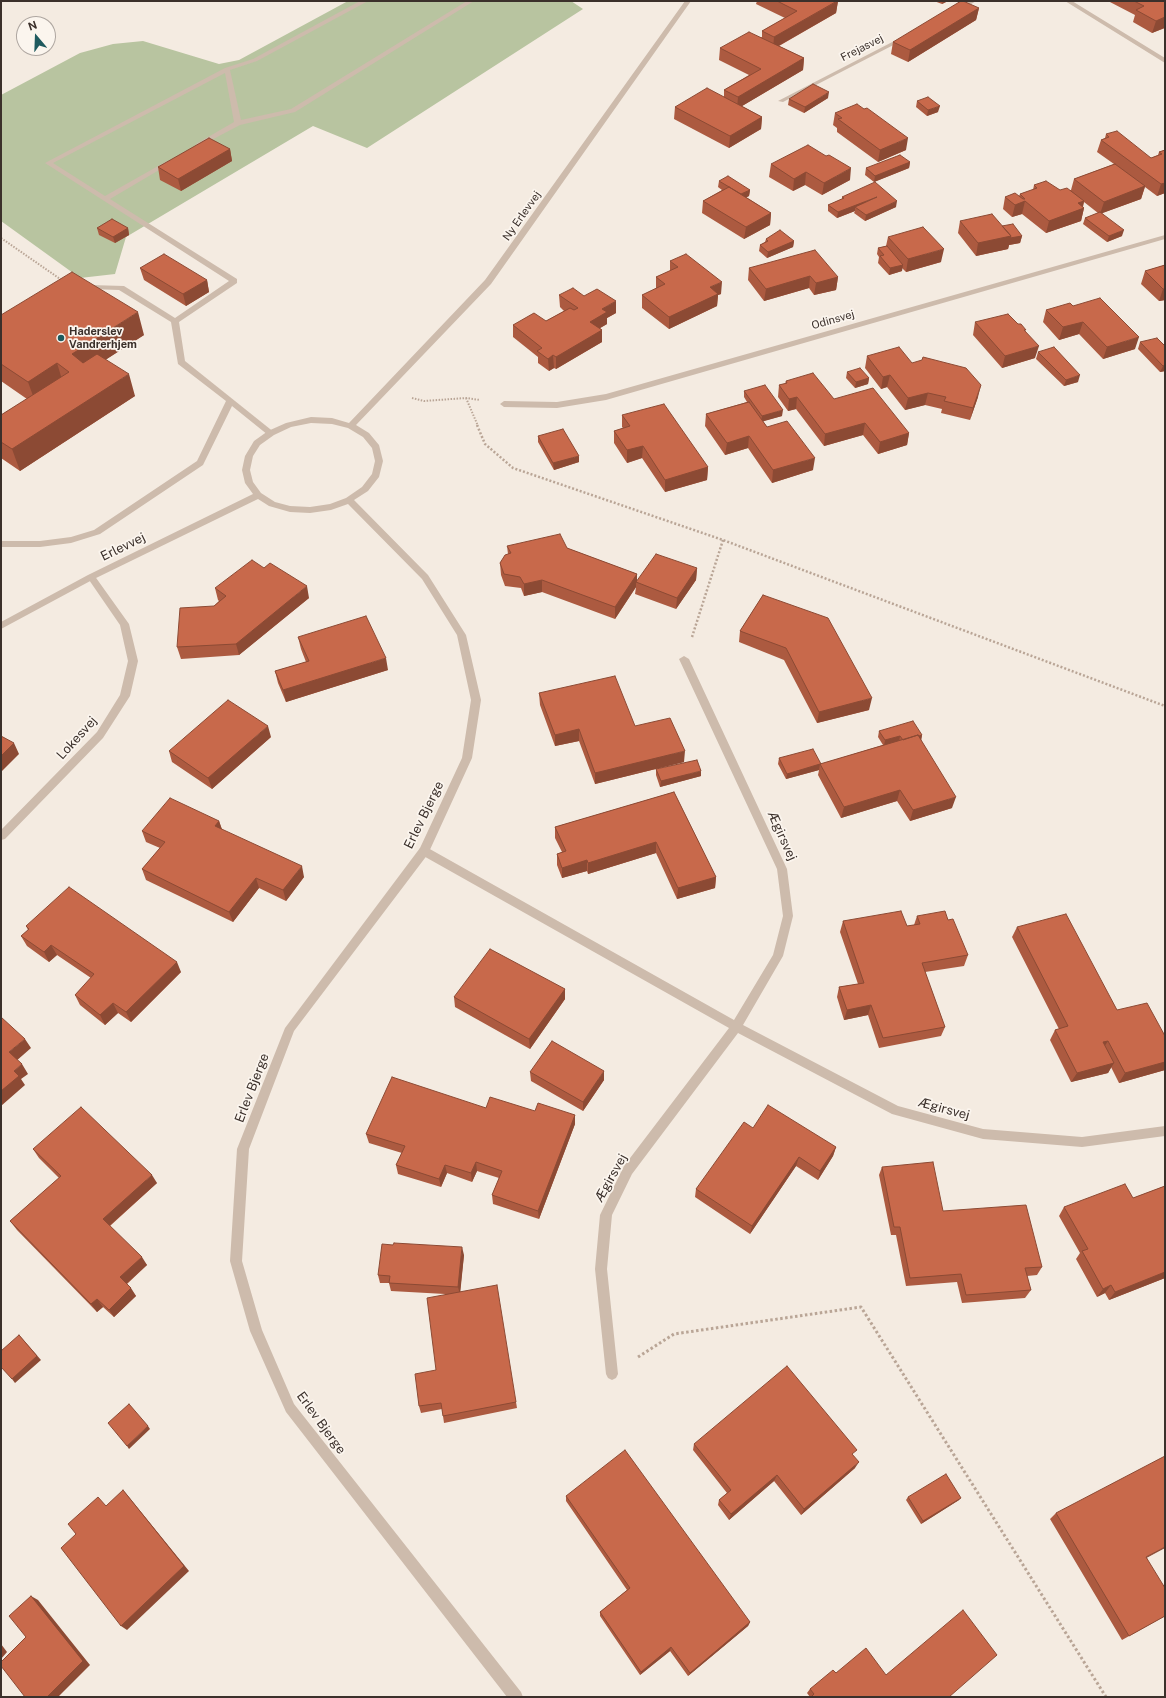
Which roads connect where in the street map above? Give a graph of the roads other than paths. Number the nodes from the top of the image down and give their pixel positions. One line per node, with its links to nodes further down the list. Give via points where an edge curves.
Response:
1 (365, 1): 9 (street, via 255,60)
2 (471, 1): 11 (street, via 292,111)
3 (688, 1): 20 (street, Ny Erlevvej, via 488,282)
4 (973, 1): 6 (street)
5 (1068, 1): 8 (street)
6 (954, 12)
7 (913, 33): 10 (street, Frejasvej)
8 (1165, 61)
9 (227, 68): 11 (street); 14 (street, via 48,163)
10 (781, 100)
11 (238, 123): 12 (street)
12 (191, 149)
13 (178, 157): 14 (street)
14 (104, 199): 17 (street, via 234,281)
15 (1165, 237): 19 (street, Odinsvej, via 606,397 557,405)
16 (90, 287): 17 (street, via 121,288)
17 (175, 321): 18 (street, via 181,362)
18 (230, 400): 21 (street); 24 (street, via 200,463 97,532 71,540 40,544)
19 (504, 404)
20 (351, 426): 21 (street, via 332,421 310,420); 23 (street, via 366,435 376,447 379,461 376,475 365,489)
21 (271, 433): 22 (street, via 257,443 249,456 246,470 249,483)
22 (258, 495): 23 (street, via 272,504 290,509 331,507); 25 (street, Erlevvej)
23 (349, 500): 29 (street, Erlev Bjerge, via 425,577 461,635 476,700 467,758)
24 (1, 544)
25 (91, 577): 26 (street, Erlevvej); 28 (street, Lokesvej, via 124,624 133,661 125,696 100,735)
26 (1, 626)
27 (684, 659): 30 (street, Ægirsvej, via 782,869 788,916 778,956)
28 (1, 836)
29 (424, 851): 30 (street, Ægirsvej); 33 (street, Erlev Bjerge, via 290,1028 243,1149 236,1261 256,1331 290,1408)
30 (736, 1027): 31 (street, Ægirsvej, via 896,1110 983,1134 1082,1142); 32 (street, Ægirsvej, via 628,1170 606,1215 601,1269)
31 (1165, 1131)
32 (612, 1374)
33 (516, 1697)

